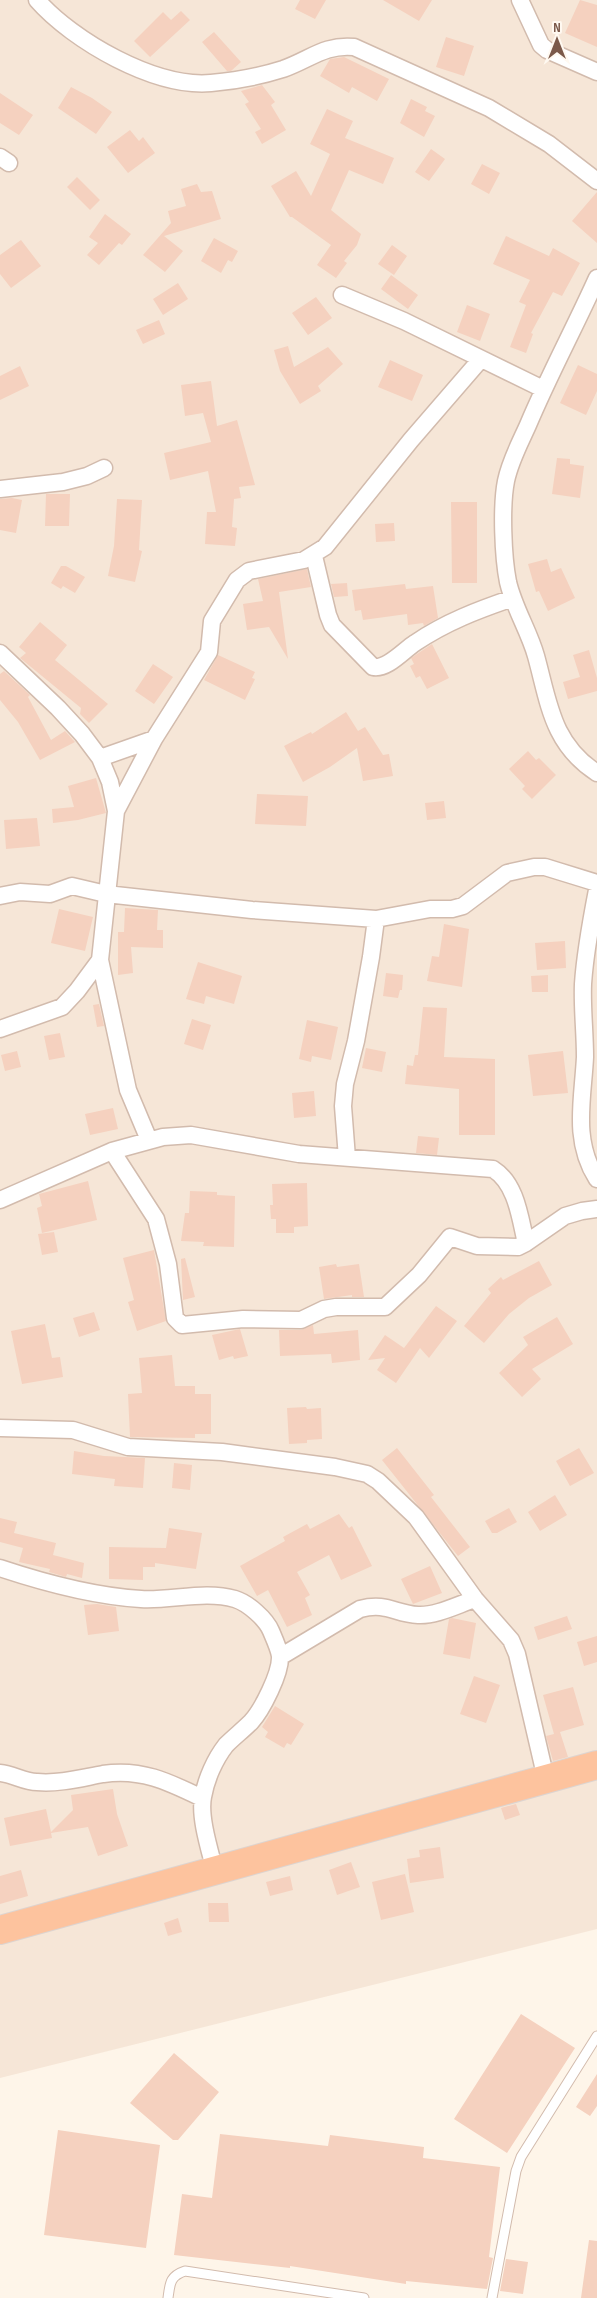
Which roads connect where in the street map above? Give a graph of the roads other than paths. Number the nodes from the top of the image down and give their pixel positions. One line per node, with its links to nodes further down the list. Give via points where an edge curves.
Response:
1 (37, 0): 4 (street, via 48,13 85,41 162,77 210,83 284,69 337,46 354,47 489,108 549,144)
2 (520, 0): 3 (street, via 541,45)
3 (597, 72)
4 (597, 181)
5 (597, 278): 8 (street)
6 (342, 296): 7 (street, via 404,321)
7 (481, 359): 8 (street); 11 (street, via 325,548)
8 (543, 389): 12 (street, via 510,465 506,483 505,558)
9 (104, 468): 10 (street, via 63,482)
10 (0, 489)
11 (314, 556): 12 (street, via 332,625 373,667 382,667 462,616); 14 (street, via 249,572 237,580 212,621 210,652)
12 (513, 598): 16 (street, via 533,642 546,702 562,739 585,765)
13 (1, 657): 15 (street, via 58,708)
14 (154, 739): 15 (street); 17 (street)
15 (100, 758): 17 (street, via 110,782)
16 (597, 773)
17 (116, 811): 20 (street)
18 (597, 883): 22 (street, via 545,867 534,867 507,873 463,906)
19 (597, 890): 28 (street, via 584,984 585,1056 580,1135 589,1166)
20 (106, 894): 21 (street, via 72,886 50,894 20,892); 22 (street); 23 (street)
21 (0, 896)
22 (376, 919): 27 (street, via 372,957 345,1084 343,1106)
23 (100, 960): 24 (street, via 78,992 62,1007); 25 (street, via 128,1090)
24 (0, 1030)
25 (149, 1140): 26 (street); 27 (street, via 191,1135 286,1152)
26 (112, 1151): 29 (street); 31 (street, via 156,1219 168,1264 175,1318 182,1325 243,1319 301,1320 336,1307 385,1307 450,1237 488,1248 518,1247)
27 (347, 1158): 31 (street, via 493,1169 514,1196)
28 (597, 1178)
29 (0, 1200)
30 (597, 1209): 31 (street, via 565,1216)
31 (526, 1243)
32 (0, 1428): 34 (street, via 73,1430 128,1447 222,1452 367,1474 378,1480 416,1517)
33 (0, 1568): 35 (street, via 83,1591 140,1599 215,1596 236,1599 251,1608 271,1629)
34 (474, 1599): 35 (street, via 420,1615 383,1606 360,1609); 38 (street, via 511,1640 517,1654)
35 (280, 1657): 39 (street, via 266,1697 252,1720 226,1745 216,1760)
36 (597, 1765): 38 (highway)
37 (0, 1773): 39 (street, via 36,1782 105,1774 144,1774 170,1782)
38 (546, 1779): 40 (highway)
39 (202, 1798): 40 (street)
40 (215, 1871): 41 (highway)
41 (0, 1930)
42 (597, 2036): 45 (lane, via 521,2157)
43 (168, 2298): 44 (lane, via 170,2279 185,2271)
44 (364, 2298)
45 (492, 2298)

